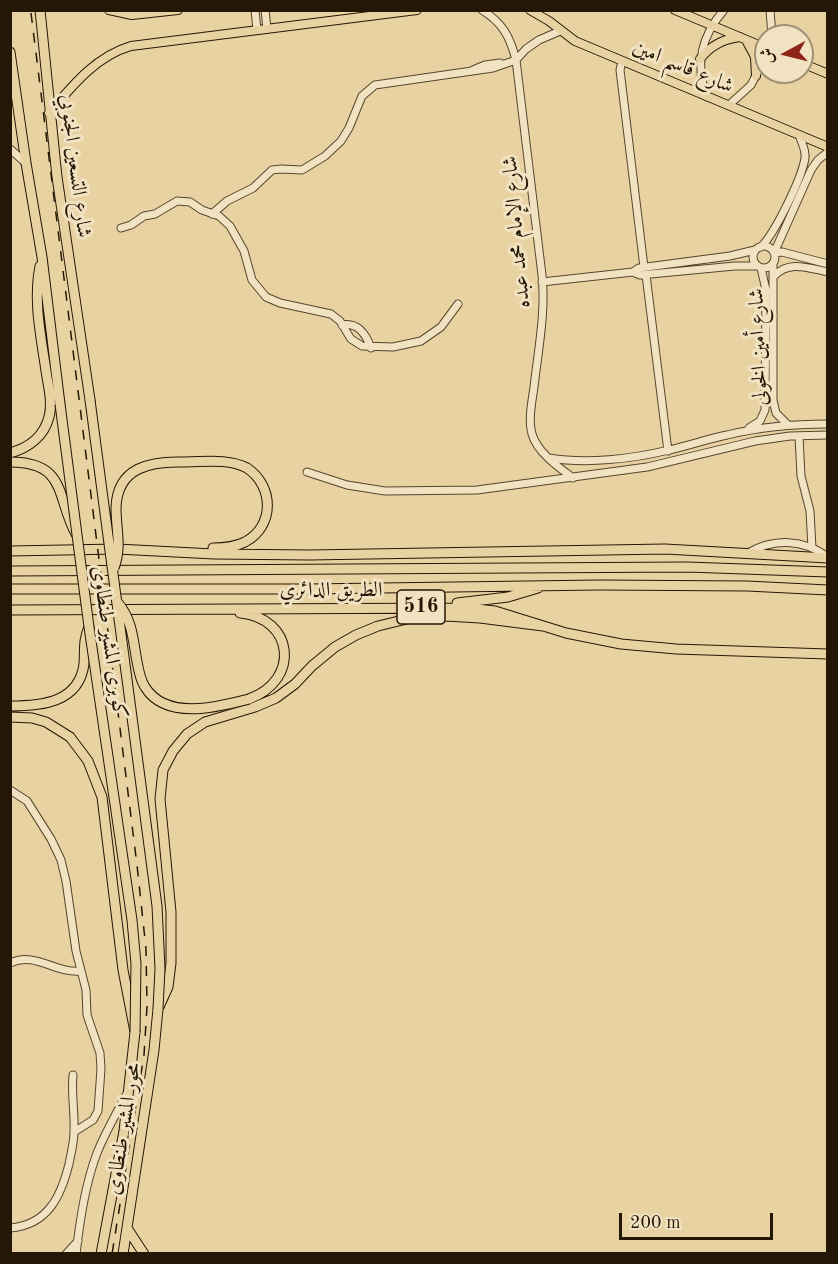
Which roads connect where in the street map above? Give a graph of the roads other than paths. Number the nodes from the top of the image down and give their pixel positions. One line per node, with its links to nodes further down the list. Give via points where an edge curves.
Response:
1 (40, 10): 28 (highway, شارع التسعين الجنوبي)
2 (110, 10): 3 (main road, via 138,15)
3 (178, 10)
4 (255, 10): 13 (street)
5 (265, 10): 12 (street)
6 (417, 10): 12 (main road)
7 (482, 10): 20 (street, شارع الإمام محمد عبده, via 506,32)
8 (530, 10): 14 (main road, شارع قاسم امين)
9 (724, 10): 11 (street)
10 (677, 11): 11 (main road)
11 (712, 26): 15 (main road); 19 (street)
12 (267, 28): 13 (main road)
13 (257, 30): 28 (main road, via 137,44 118,50 88,70)
14 (560, 31): 20 (street, via 538,40); 21 (main road, شارع قاسم امين)
15 (743, 39): 16 (main road); 18 (main road); 19 (main road, via 721,41)
16 (754, 43)
17 (10, 52): 25 (highway)
18 (754, 57)
19 (700, 59): 26 (street)
20 (516, 60): 34 (street, via 375,85 362,96 345,135 320,161 302,170 272,170 253,188); 46 (street, شارع الإمام محمد عبده)
21 (622, 61): 26 (main road, شارع قاسم امين); 43 (street)
22 (814, 68): 23 (main road)
23 (828, 74)
24 (754, 79): 27 (street)
25 (14, 91): 33 (highway)
26 (707, 97): 27 (main road, شارع قاسم امين)
27 (729, 105): 29 (main road, شارع قاسم امين)
28 (49, 113): 38 (highway, شارع التسعين الجنوبي)
29 (799, 135): 30 (main road, شارع قاسم امين); 36 (street, via 805,151 802,166 776,227)
30 (828, 147)
31 (10, 149): 33 (street)
32 (828, 152): 37 (street, via 811,170)
33 (26, 163): 39 (highway)
34 (212, 214): 35 (street, via 180,200); 48 (street, via 225,221 238,238 252,280 262,293 280,303 331,314)
35 (121, 228)
36 (758, 248): 37 (street, via 769,247); 42 (street, via 753,260); 43 (street)
37 (774, 253): 40 (street); 41 (street)
38 (68, 254): 71 (highway, كوبرى المشير طنطاوى, bridge)
39 (42, 258): 58 (highway, via 37,298 50,415 36,440); 65 (highway, كوبرى المشير طنطاوى, bridge)
40 (773, 264): 42 (street); 45 (street, شارع أمين الخولى)
41 (828, 264)
42 (759, 267): 43 (street); 51 (street, شارع أمين الخولى, via 766,290)
43 (645, 271): 46 (street, via 637,268 633,272); 57 (street)
44 (828, 272): 45 (street, via 794,266 781,269)
45 (774, 276): 50 (street, شارع أمين الخولى)
46 (542, 282): 59 (street, شارع الإمام محمد عبده, via 531,426 535,440)
47 (458, 304): 49 (street, via 441,327 421,341)
48 (342, 325): 49 (street, via 354,342); 49 (street, via 360,328)
49 (371, 348)
50 (777, 413): 51 (street, via 772,418); 53 (street, شارع أمين الخولى)
51 (764, 414): 54 (street, شارع أمين الخولى)
52 (828, 424): 53 (street)
53 (788, 425): 54 (street)
54 (745, 431): 57 (street)
55 (828, 435): 56 (street)
56 (799, 436): 63 (street, via 743,443); 66 (street)
57 (668, 451): 60 (street)
58 (10, 453)
59 (549, 458): 60 (street); 64 (street, شارع الإمام محمد عبده)
60 (614, 458): 63 (street)
61 (10, 462): 65 (highway, via 34,465 52,476)
62 (307, 472): 64 (street, via 347,485 397,492 470,490)
63 (615, 472): 64 (street)
64 (573, 478)
65 (76, 534): 82 (highway, كوبرى المشير طنطاوى, bridge)
66 (812, 548): 69 (street, via 777,543); 70 (street)
67 (10, 551): 68 (highway, الطريق الدائري, via 92,548)
68 (190, 552): 69 (highway, الطريق الدائري, via 382,554 665,549); 71 (highway, bridge, via 241,544 262,526 267,494 260,479 247,468 226,462 171,461 137,469 124,483 117,499 119,548)
69 (746, 555): 70 (highway, الطريق الدائري)
70 (828, 557)
71 (113, 570): 77 (highway, كوبرى المشير طنطاوى, bridge)
72 (10, 571): 73 (highway, الطريق الدائري / 516, via 687,567)
73 (828, 572)
74 (543, 585): 75 (highway, الطريق الدائري / 516); 76 (highway, الطريق الدائري / 516); 78 (highway, via 515,596)
75 (10, 589)
76 (828, 590)
77 (118, 602): 79 (highway, bridge, via 130,623 141,679 156,699 169,706 190,708 249,699 267,690 281,674 284,654 278,635 254,616); 89 (highway, كوبرى المشير طنطاوى, bridge, via 157,906)
78 (441, 607): 79 (highway, الطريق الدائري / 516); 81 (highway, الطريق الدائري / 516, via 486,610)
79 (199, 609): 80 (highway, الطريق الدائري / 516)
80 (10, 610)
81 (543, 626): 83 (highway, الطريق الدائري / 516, via 639,646); 89 (highway, via 446,616 411,618 378,626 335,647 276,698 205,722 182,739 169,757 160,784 172,938 168,987)
82 (88, 627): 84 (highway, via 81,675 69,693 51,703); 90 (highway, كوبرى المشير طنطاوى, bridge, via 132,920)
83 (825, 652)
84 (10, 706)
85 (10, 717): 90 (highway, via 39,720 65,732 80,747 95,775 103,805 122,962)
86 (10, 790): 88 (street, via 27,801 61,860)
87 (10, 963): 88 (street, via 32,959 63,971)
88 (81, 970): 93 (street, via 87,1015 98,1045 101,1069 97,1115)
89 (158, 1010): 95 (highway, محور المشير طنطاوى)
90 (135, 1032): 92 (highway, محور المشير طنطاوى)
91 (73, 1075): 93 (street)
92 (129, 1090): 96 (street, via 93,1162); 99 (highway, محور المشير طنطاوى)
93 (75, 1132): 94 (street, via 57,1200 33,1222)
94 (10, 1228)
95 (127, 1228): 100 (highway, محور المشير طنطاوى); 101 (highway)
96 (78, 1241): 97 (street); 98 (street)
97 (66, 1254)
98 (76, 1254)
99 (101, 1254)
100 (123, 1254)
101 (144, 1254)

